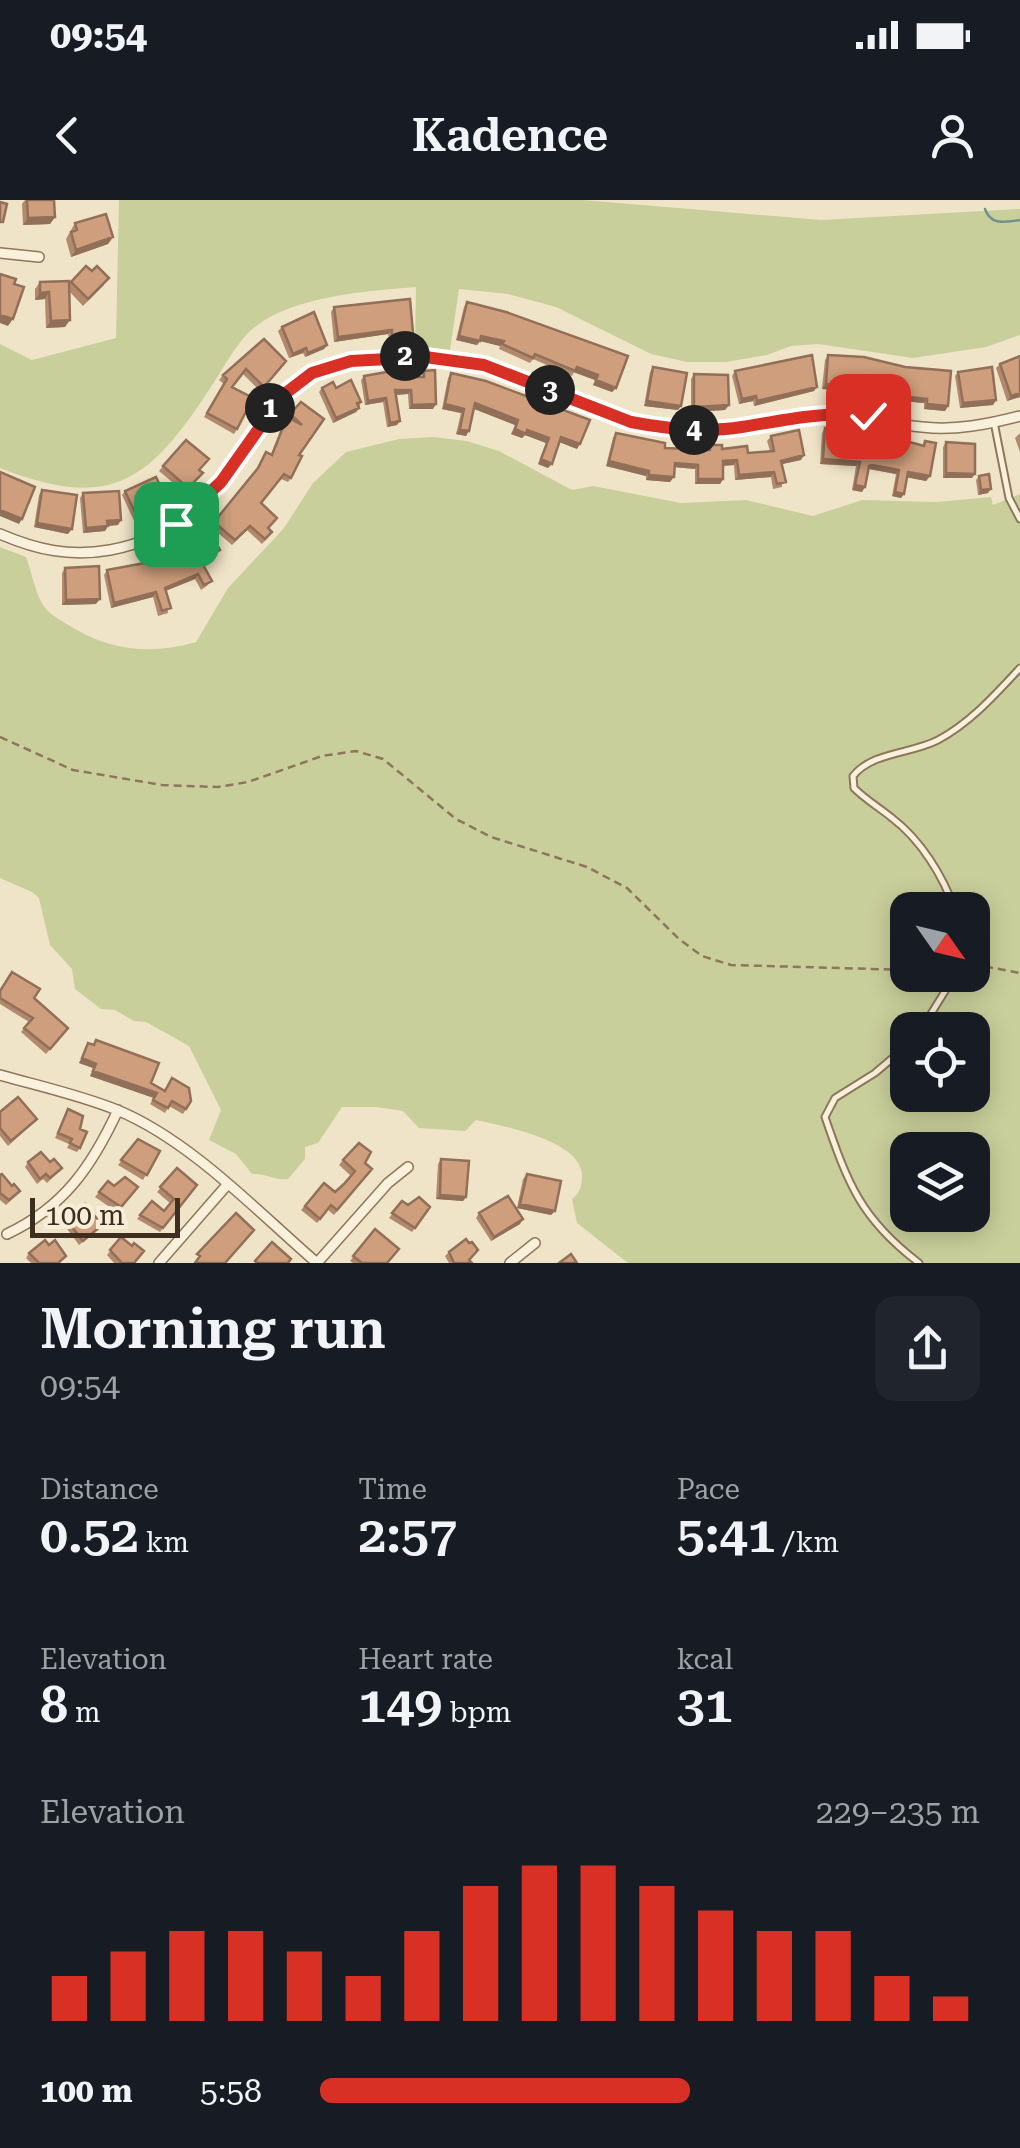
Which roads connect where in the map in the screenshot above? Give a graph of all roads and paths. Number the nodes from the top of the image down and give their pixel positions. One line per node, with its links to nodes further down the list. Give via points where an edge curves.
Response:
1 (0, 254): 2 (street)
2 (38, 257)
3 (1020, 416): 4 (street)
4 (994, 422): 5 (lane, via 1009,498); 6 (street, via 922,428 828,413 715,430 656,426 484,365 373,358 325,367 295,384 208,496 160,534 88,554 46,550)
5 (1020, 519)
6 (0, 534)
7 (1020, 668): 9 (lane, via 977,712 937,740 864,764 852,776 854,788 922,850)
8 (0, 737): 11 (path, via 73,770 218,788 356,751 383,759 456,819 491,837 588,867 627,888 702,956 731,965)
9 (949, 892)
10 (990, 967): 12 (path)
11 (890, 969)
12 (1020, 972)
13 (890, 1060): 23 (lane, via 824,1112 856,1198 891,1242)
14 (0, 1075): 15 (street)
15 (118, 1110): 17 (street); 18 (street, via 81,1178 31,1223)
16 (408, 1167): 21 (street)
17 (227, 1185): 20 (street); 21 (street)
18 (7, 1234)
19 (535, 1243): 22 (street)
20 (159, 1263)
21 (317, 1263)
22 (510, 1263)
23 (919, 1263)

